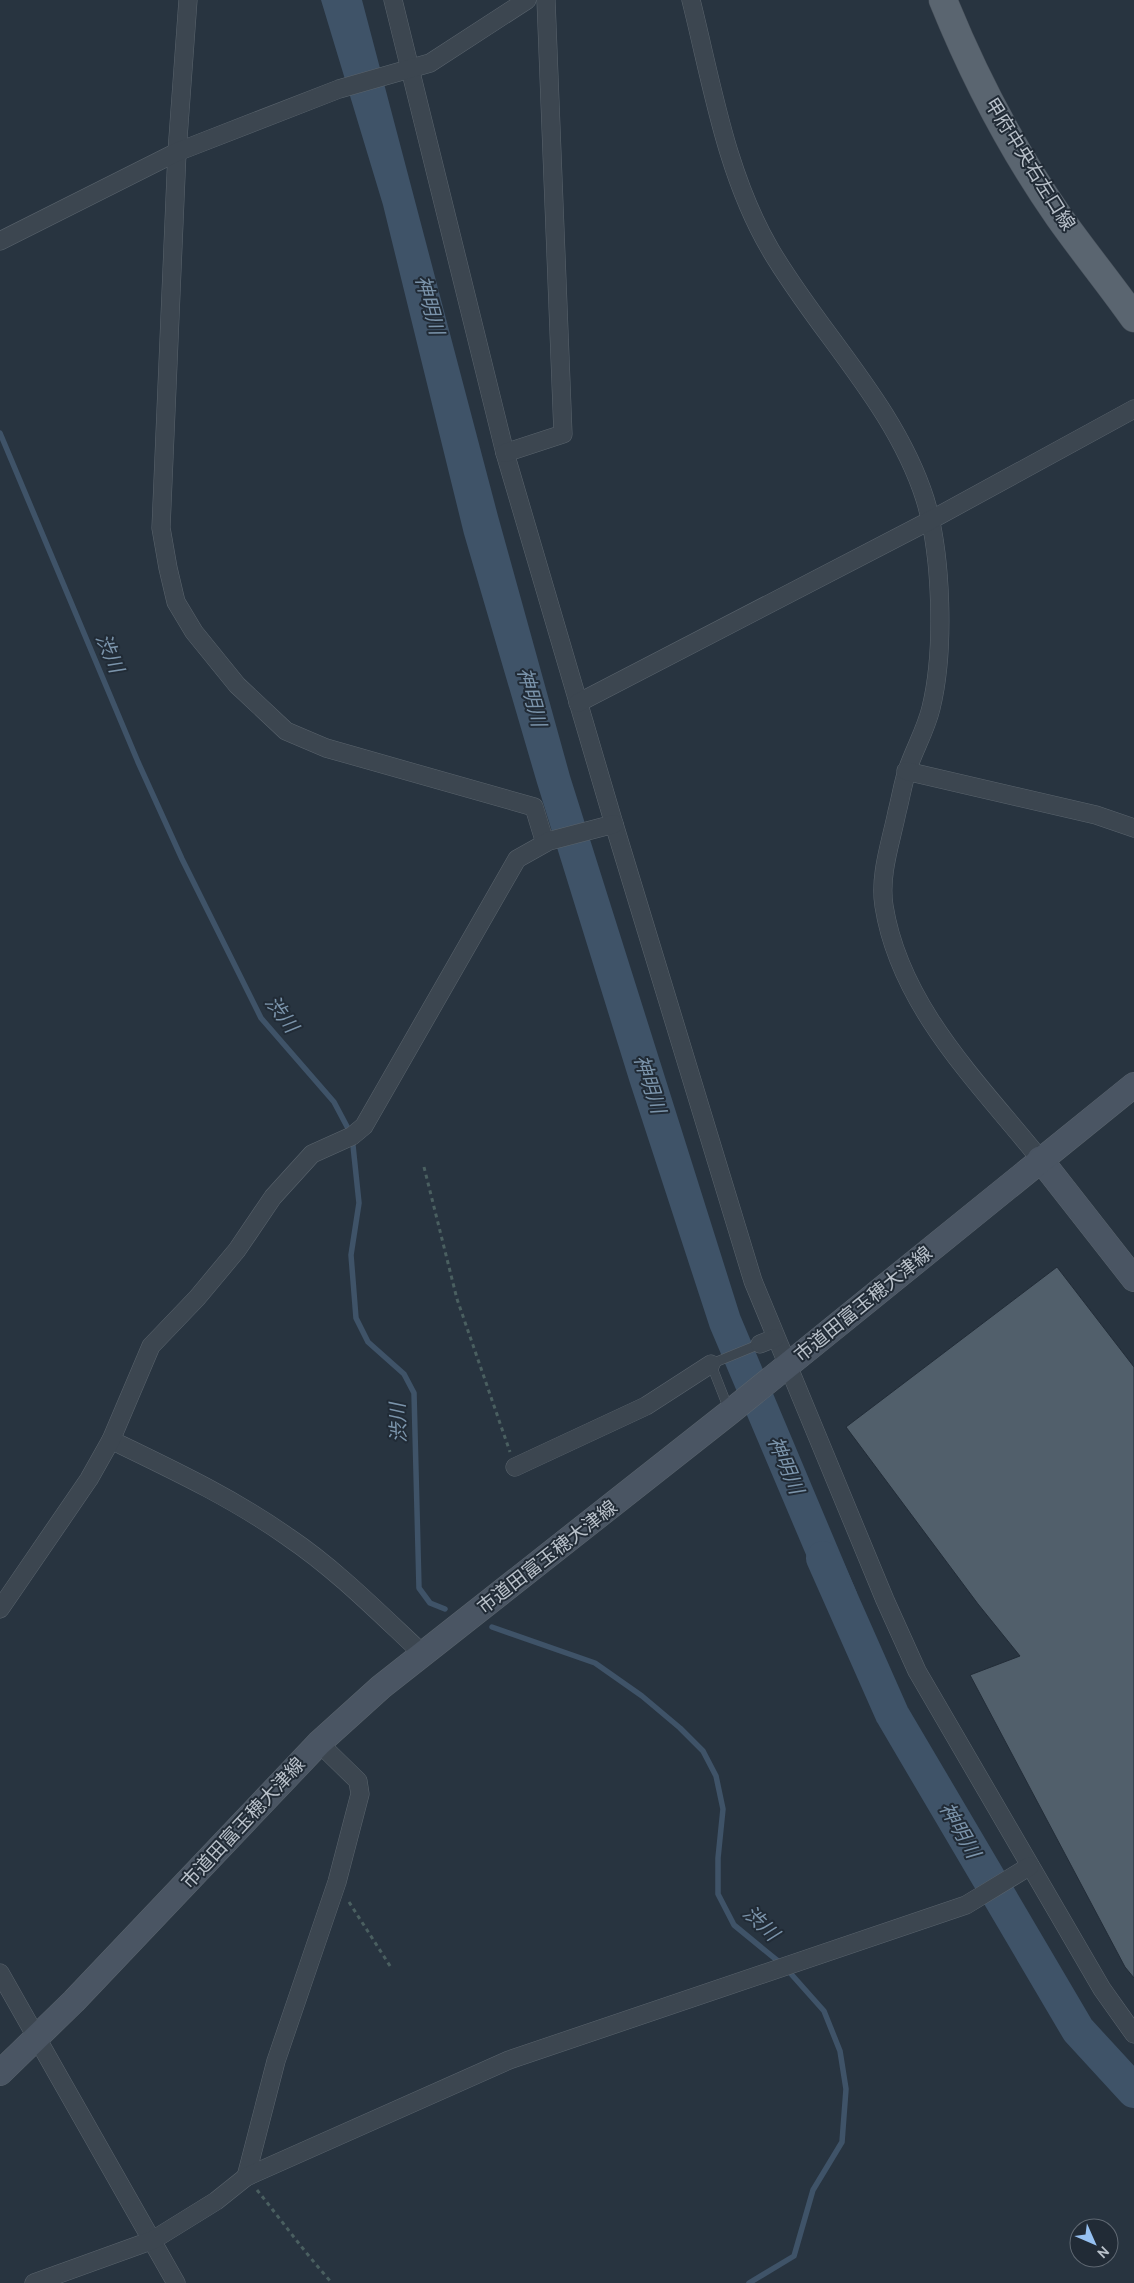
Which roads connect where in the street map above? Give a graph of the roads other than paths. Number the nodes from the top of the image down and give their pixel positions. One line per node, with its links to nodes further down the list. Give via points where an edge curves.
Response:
1 (188, 0): 8 (street)
2 (393, 0): 7 (street)
3 (527, 0): 7 (street, via 430,63)
4 (546, 0): 12 (street, via 563,434)
5 (692, 0): 13 (street, via 724,136 742,195 768,247 799,297 886,417 910,461)
6 (943, 0): 10 (main road, 甲府中央右左口線, via 965,54 1012,141 1059,216)
7 (402, 73): 8 (street, via 339,89); 12 (street)
8 (177, 152): 9 (street); 18 (street, via 161,528 176,602 194,632 237,685 286,731 326,748 534,807)
9 (0, 241)
10 (1134, 318)
11 (1134, 409): 13 (street)
12 (505, 453): 14 (street)
13 (930, 521): 14 (street); 15 (street, via 937,558 938,666 931,710)
14 (578, 703): 16 (street)
15 (906, 771): 17 (street, via 1096,814); 20 (street, via 884,880 884,903 900,963 935,1028)
16 (607, 826): 18 (street); 22 (street, via 753,1282)
17 (1134, 828)
18 (547, 842): 26 (street, via 517,859 364,1126 352,1136 312,1154 273,1197 237,1250 151,1346)
19 (1134, 1085): 20 (street, 市道田富玉穂大津線)
20 (1040, 1159): 21 (street); 24 (street, 市道田富玉穂大津線)
21 (1134, 1279)
22 (768, 1341): 23 (lane); 24 (street)
23 (715, 1362): 25 (lane); 27 (street, via 646,1406)
24 (781, 1371): 25 (street, 市道田富玉穂大津線); 31 (street, via 917,1671)
25 (732, 1410): 29 (street, 市道田富玉穂大津線)
26 (111, 1440): 28 (street, via 89,1479); 29 (street, via 205,1486 289,1537 357,1592)
27 (515, 1467)
28 (0, 1609)
29 (423, 1654): 30 (street, 市道田富玉穂大津線)
30 (319, 1743): 34 (street, 市道田富玉穂大津線); 36 (street, via 358,1781 360,1794 337,1882 276,2061)
31 (1025, 1870): 33 (street); 36 (street, via 966,1905 509,2060)
32 (0, 1973): 34 (street)
33 (1134, 2034)
34 (37, 2038): 35 (street, 市道田富玉穂大津線); 37 (street)
35 (0, 2073)
36 (246, 2177): 37 (street, via 216,2201)
37 (153, 2240): 38 (street); 39 (street)
38 (34, 2283)
39 (176, 2283)

